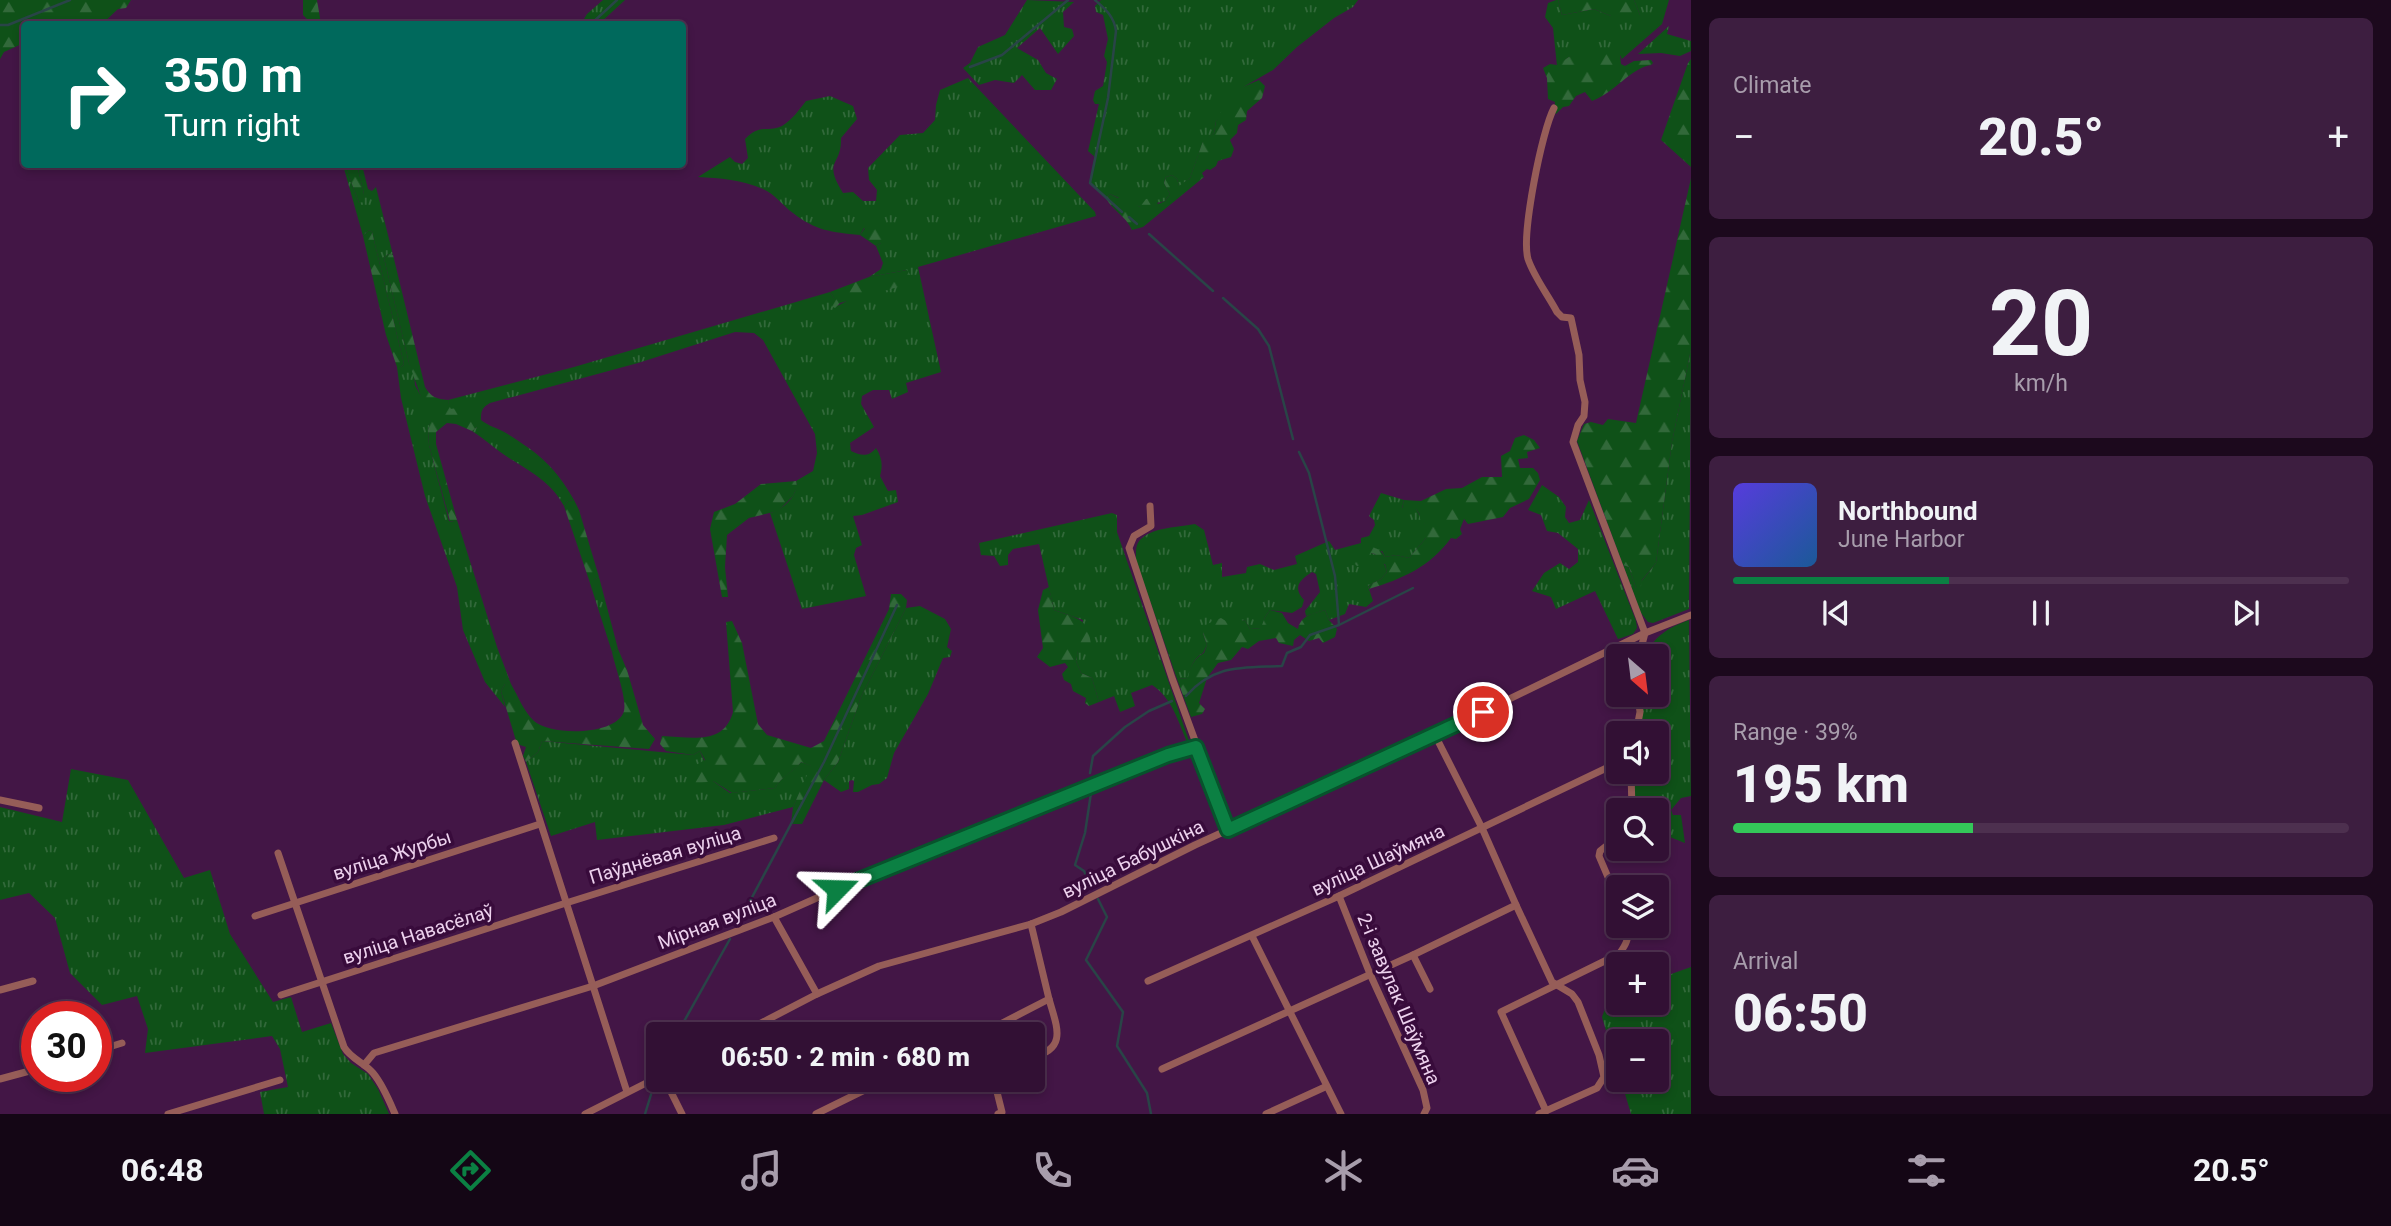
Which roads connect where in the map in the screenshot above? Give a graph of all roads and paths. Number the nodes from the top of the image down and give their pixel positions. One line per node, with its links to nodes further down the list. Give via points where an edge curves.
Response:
1 (1554, 108): 4 (street, via 1531,198 1528,258 1557,312 1571,318 1585,402 1573,442)
2 (1150, 506): 8 (street, via 1151,526 1134,536 1129,548)
3 (1691, 615): 4 (street, вуліца Бабушкіна)
4 (1644, 633): 5 (street); 6 (street, вуліца Бабушкіна)
5 (1642, 644)
6 (1435, 735): 13 (street); 14 (street, вуліца Бабушкіна)
7 (515, 743): 12 (street)
8 (1196, 747): 14 (street); 24 (street, Мірная вуліца)
9 (1606, 768): 13 (street, вуліца Шаўмяна)
10 (0, 800): 11 (street)
11 (39, 808)
12 (540, 824): 20 (street, вуліца Журбы); 21 (street)
13 (1482, 828): 19 (street, вуліца Шаўмяна); 22 (street)
14 (1228, 830): 25 (street, вуліца Бабушкіна)
15 (774, 838): 21 (street, Паўднёвая вуліца)
16 (1606, 846): 18 (street, via 1599,856)
17 (278, 853): 20 (street)
18 (1607, 875)
19 (1339, 896): 26 (street, вуліца Шаўмяна); 29 (street, 2-і завулак Шаўмяна)
20 (294, 903): 23 (street, вуліца Журбы); 32 (street)
21 (565, 903): 32 (street, вуліца Навасёлаў); 34 (street)
22 (1516, 905): 28 (street); 33 (street)
23 (255, 916)
24 (774, 917): 34 (street, Мірная вуліца); 37 (street)
25 (1031, 924): 37 (street, вуліца Бабушкіна, via 879,966); 39 (street)
26 (1252, 936): 31 (street, вуліца Шаўмяна); 40 (street)
27 (1628, 938): 33 (street, via 1619,954)
28 (1413, 955): 29 (street); 35 (street)
29 (1370, 974): 40 (street); 66 (street, 2-і завулак Шаўмяна, via 1423,1090)
30 (33, 981): 36 (street)
31 (1148, 981)
32 (320, 982): 38 (street, вуліца Навасёлаў); 46 (street, via 344,1047)
33 (1555, 985): 58 (street, via 1501,1012); 58 (street, via 1578,1002 1604,1077 1597,1088)
34 (593, 986): 46 (street, Мірная вуліца, via 374,1053); 53 (street)
35 (1430, 989)
36 (0, 990)
37 (817, 994): 41 (street, вуліца Бабушкіна)
38 (281, 995)
39 (1049, 999): 42 (street); 45 (street, via 1058,1034)
40 (1290, 1010): 47 (street); 52 (street)
41 (763, 1022)
42 (1005, 1022)
43 (122, 1044): 44 (street)
44 (112, 1047)
45 (1045, 1054)
46 (364, 1065): 60 (street, via 384,1090)
47 (1162, 1069)
48 (21, 1073): 49 (street)
49 (0, 1079)
50 (280, 1080): 59 (street)
51 (646, 1083): 53 (street)
52 (1325, 1087): 64 (street); 65 (street)
53 (628, 1092): 61 (street)
54 (671, 1092): 62 (street)
55 (861, 1092): 63 (street)
56 (997, 1092): 57 (street)
57 (1001, 1113)
58 (1543, 1113)
59 (168, 1114)
60 (395, 1114)
61 (585, 1114)
62 (682, 1114)
63 (816, 1114)
64 (1266, 1114)
65 (1340, 1114)
66 (1424, 1114)

